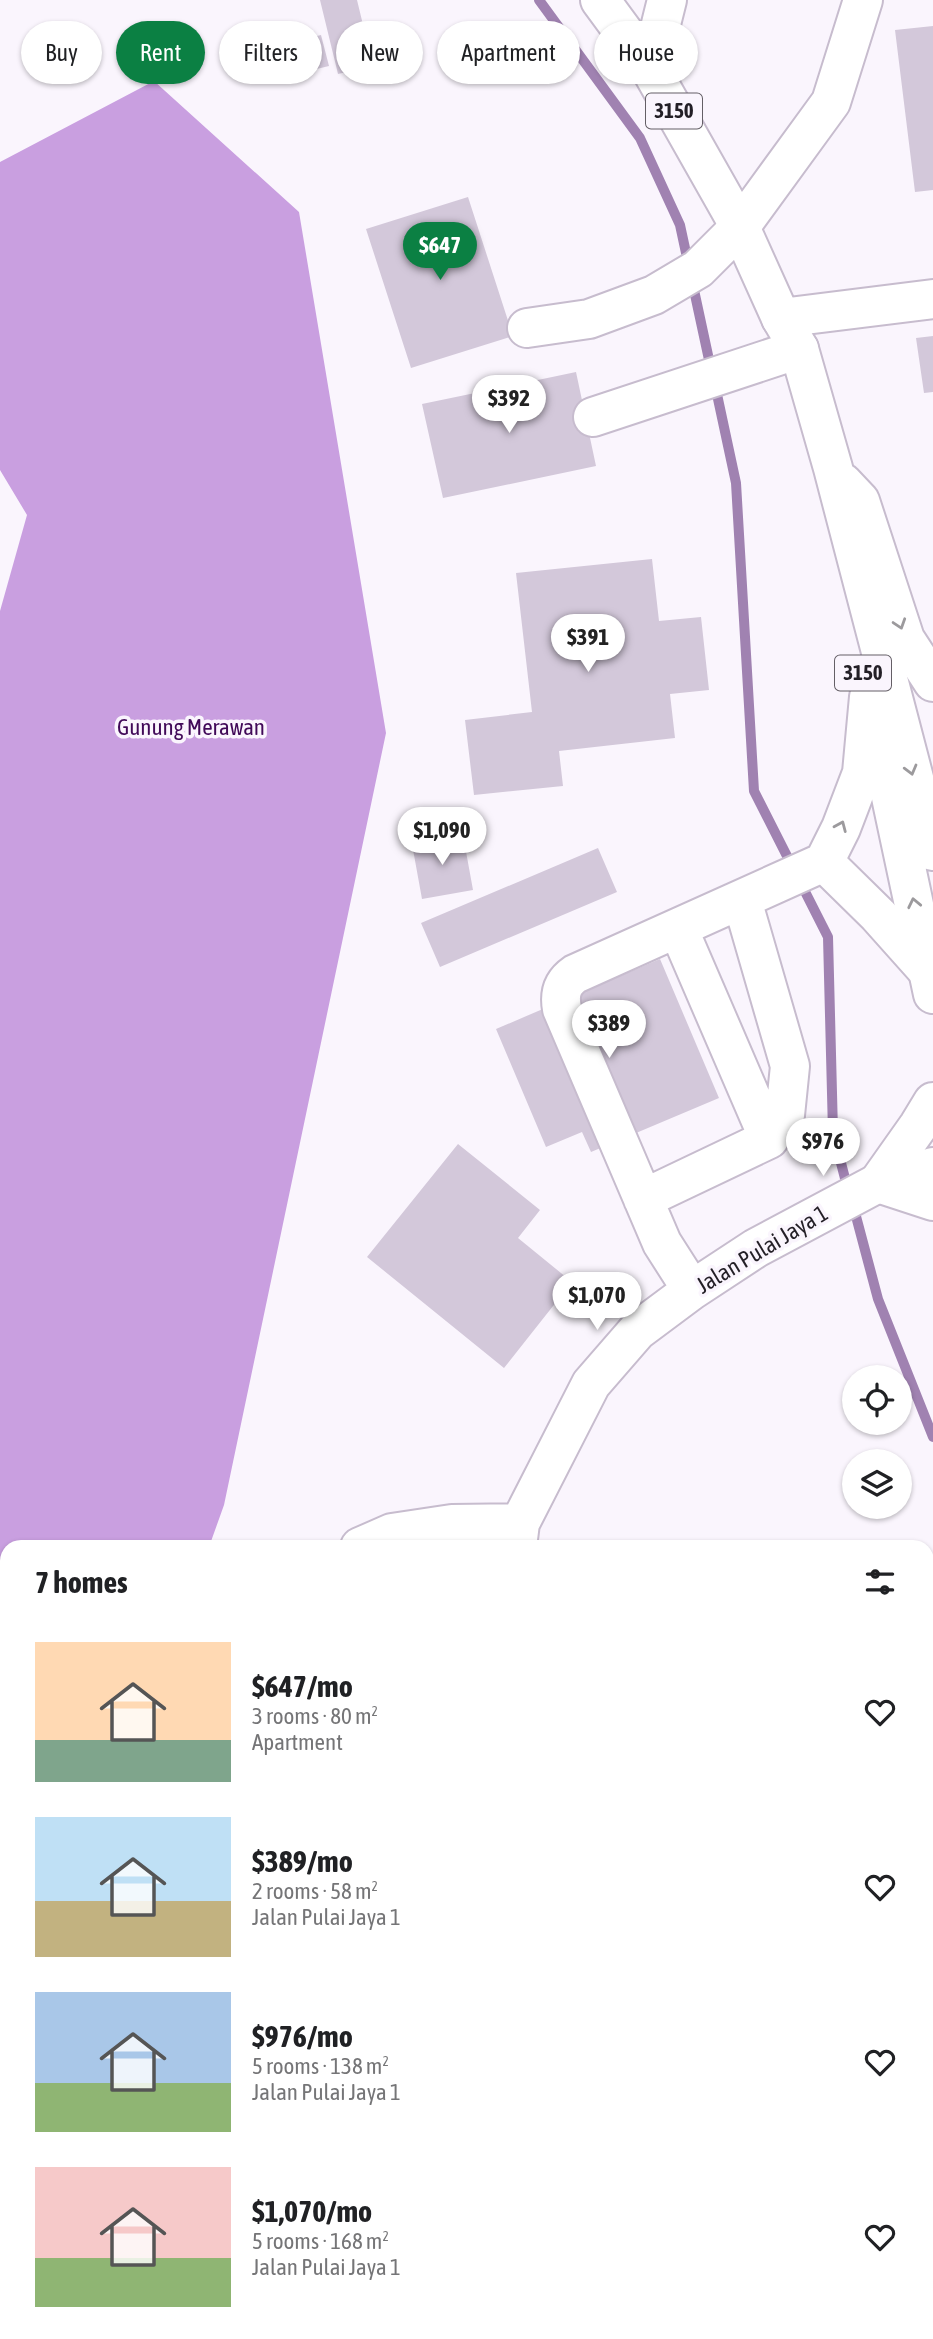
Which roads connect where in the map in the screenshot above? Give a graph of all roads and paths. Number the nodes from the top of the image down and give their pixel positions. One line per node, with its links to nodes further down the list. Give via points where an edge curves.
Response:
1 (600, 0): 4 (main road, 3150)
2 (667, 0): 5 (main road)
3 (863, 0): 7 (main road, via 831,102)
4 (615, 21)
5 (662, 21)
6 (659, 84): 7 (main road, 3150)
7 (740, 227): 9 (main road, via 698,269 654,295 589,318); 10 (main road, 3150)
8 (933, 299): 10 (main road)
9 (527, 328)
10 (786, 341): 11 (main road, via 733,372); 12 (main road, 3150); 14 (main road, 3150)
11 (593, 417)
12 (835, 474): 13 (main road, one-way to 13, via 860,501 905,639); 15 (main road, 3150, one-way to 15)
13 (933, 682)
14 (869, 697): 16 (main road, one-way to 14, via 841,828 862,773); 19 (main road, 3150, one-way to 14)
15 (933, 851)
16 (818, 866): 17 (main road); 19 (main road, via 878,915)
17 (749, 896): 18 (main road); 21 (main road, via 790,1066 785,1115)
18 (678, 928): 21 (main road); 24 (main road, via 575,974 561,989 562,1009)
19 (931, 983)
20 (933, 1102): 23 (main road)
21 (769, 1139): 24 (main road)
22 (933, 1167): 23 (main road, Jalan Pulai Jaya 1)
23 (873, 1186): 25 (main road); 26 (main road, Jalan Pulai Jaya 1, via 756,1248)
24 (643, 1199): 26 (main road, via 662,1243)
25 (933, 1201)
26 (692, 1290): 27 (main road, Jalan Pulai Jaya 1, via 637,1331 591,1384)
27 (519, 1535): 28 (main road, via 452,1524 392,1533)
28 (376, 1540)

